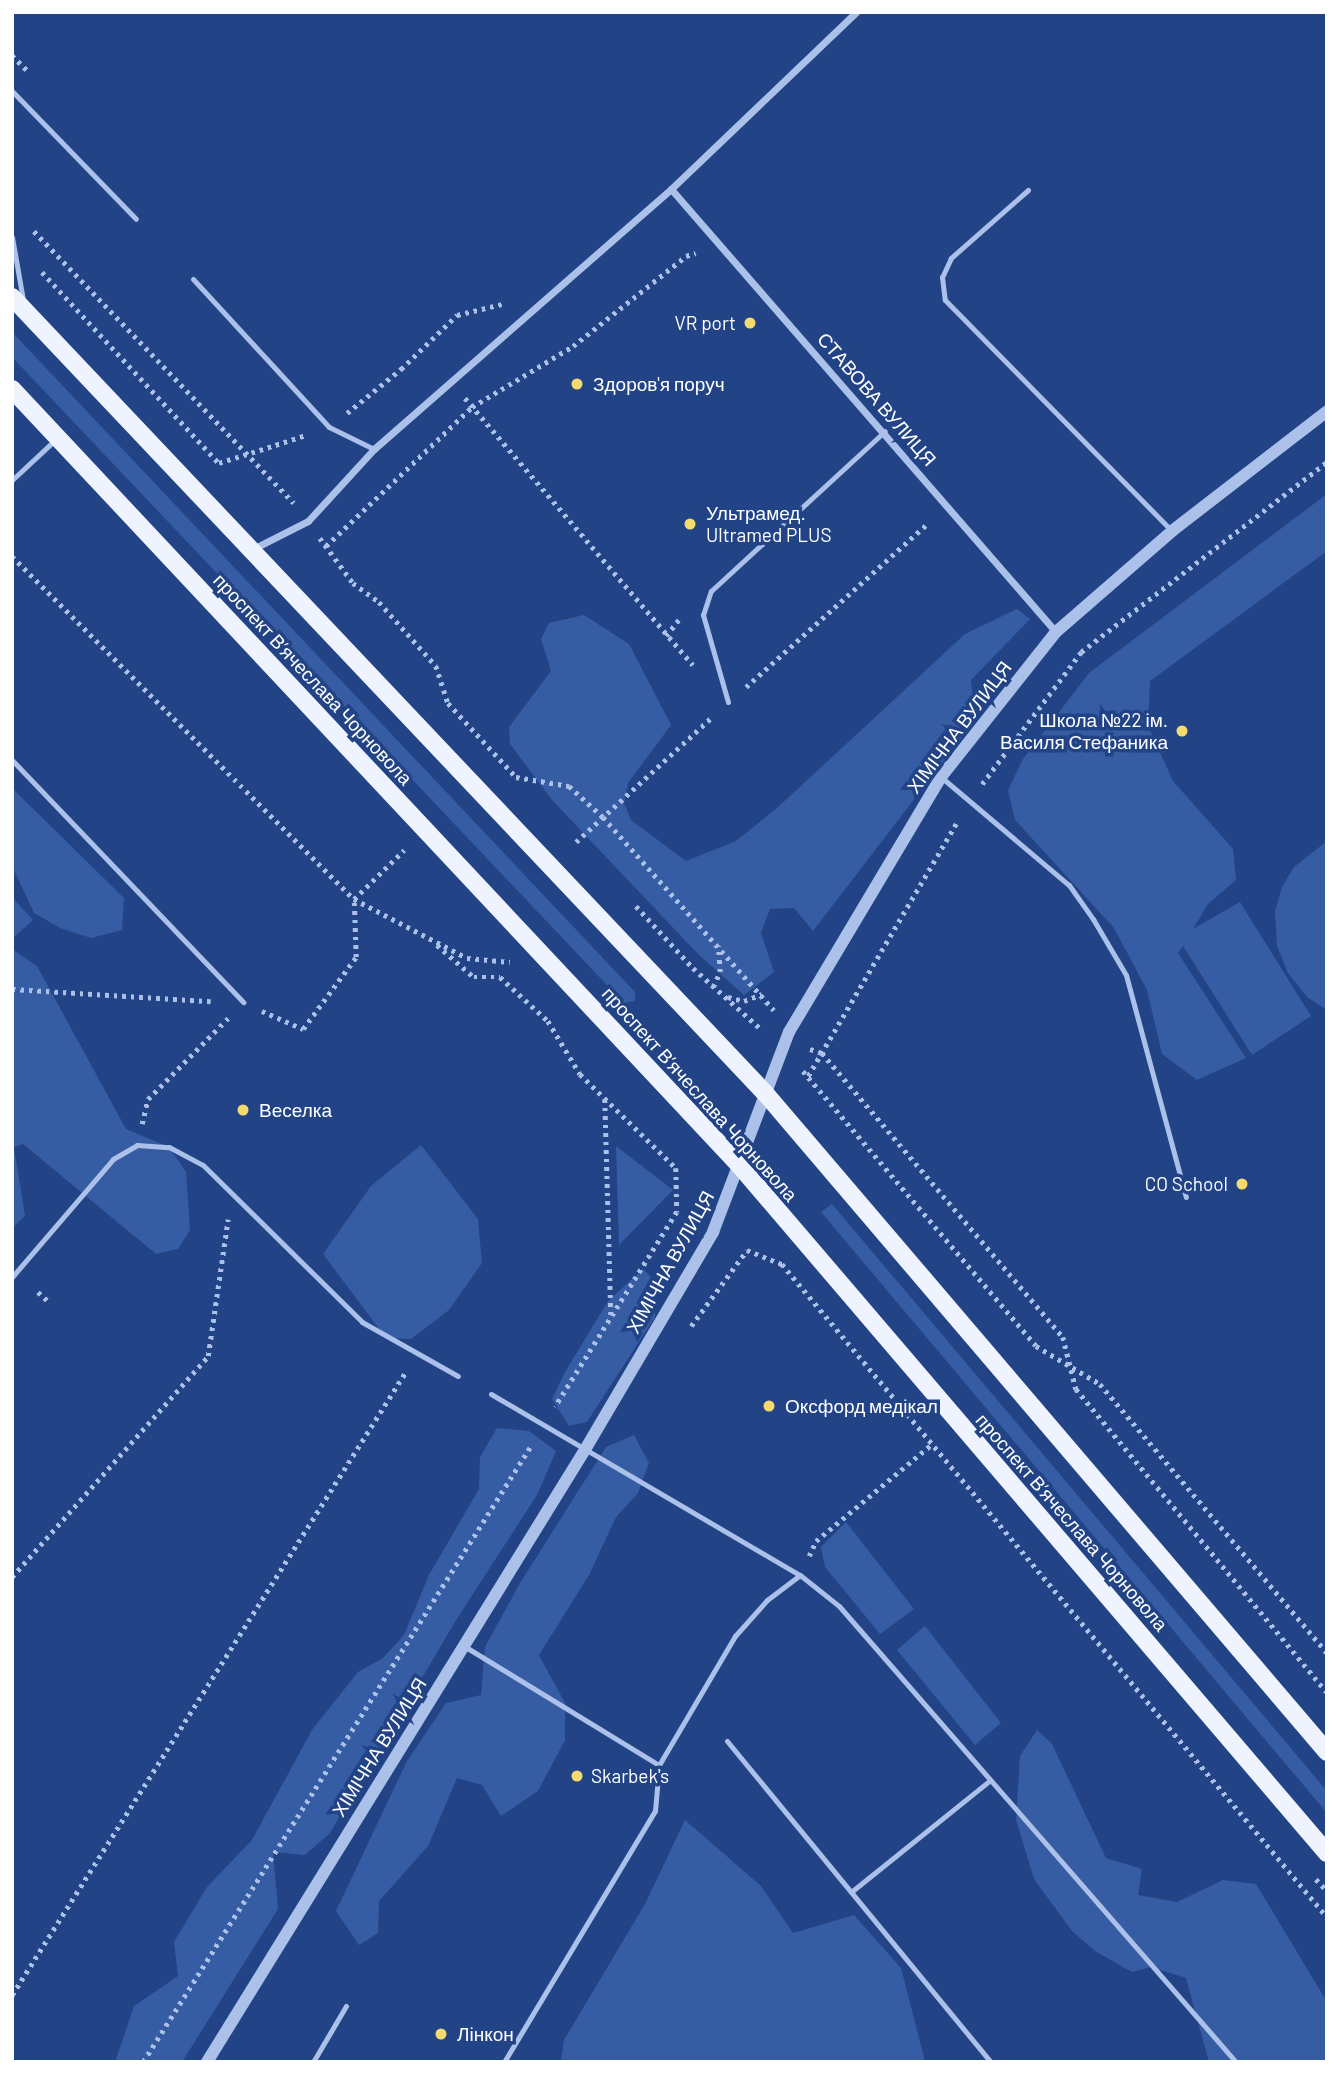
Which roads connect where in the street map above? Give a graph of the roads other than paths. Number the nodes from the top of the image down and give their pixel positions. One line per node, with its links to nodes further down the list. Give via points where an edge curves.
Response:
1 (856, 12): 3 (street)
2 (12, 91): 5 (lane)
3 (671, 189): 11 (street, СТАВОВА ВУЛИЦЯ); 13 (street)
4 (1028, 190): 15 (lane, via 951,258 942,277 945,300)
5 (136, 219)
6 (12, 237): 8 (lane)
7 (193, 279): 13 (lane, via 329,427)
8 (18, 304): 16 (main road)
9 (12, 389): 12 (main road, проспект Вʼячеслава Чорновола)
10 (1327, 411): 15 (street, ХІМІЧНА ВУЛИЦЯ)
11 (885, 430): 17 (street, СТАВОВА ВУЛИЦЯ); 18 (lane, via 712,591 703,615)
12 (57, 437): 14 (lane); 23 (main road, проспект Вʼячеслава Чорновола)
13 (374, 449): 16 (street, via 309,522)
14 (12, 480)
15 (1172, 531): 17 (street, ХІМІЧНА ВУЛИЦЯ)
16 (253, 549): 22 (main road)
17 (1056, 632): 20 (street, ХІМІЧНА ВУЛИЦЯ)
18 (728, 702)
19 (12, 760): 21 (lane)
20 (941, 777): 22 (street, ХІМІЧНА ВУЛИЦЯ, via 783,1049); 24 (lane, via 1069,885 1126,975)
21 (243, 1002)
22 (765, 1093): 23 (street, ХІМІЧНА ВУЛИЦЯ); 32 (main road)
23 (740, 1166): 28 (street, ХІМІЧНА ВУЛИЦЯ, via 713,1232); 35 (main road, проспект Вʼячеслава Чорновола)
24 (1186, 1197)
25 (12, 1277): 26 (lane, via 113,1158 137,1145 169,1147 203,1165 362,1322)
26 (458, 1376)
27 (491, 1394): 28 (lane)
28 (586, 1448): 29 (lane); 30 (street, ХІМІЧНА ВУЛИЦЯ)
29 (800, 1575): 33 (lane, via 767,1600 735,1636); 34 (lane, via 839,1606)
30 (464, 1646): 33 (lane); 38 (street, ХІМІЧНА ВУЛИЦЯ)
31 (727, 1741): 36 (lane)
32 (1327, 1752)
33 (660, 1765): 40 (lane, via 655,1811)
34 (989, 1781): 36 (lane); 42 (lane)
35 (1327, 1853)
36 (851, 1892): 41 (lane)
37 (346, 2006): 39 (lane)
38 (207, 2062)
39 (313, 2062)
40 (504, 2062)
41 (991, 2062)
42 (1236, 2062)

